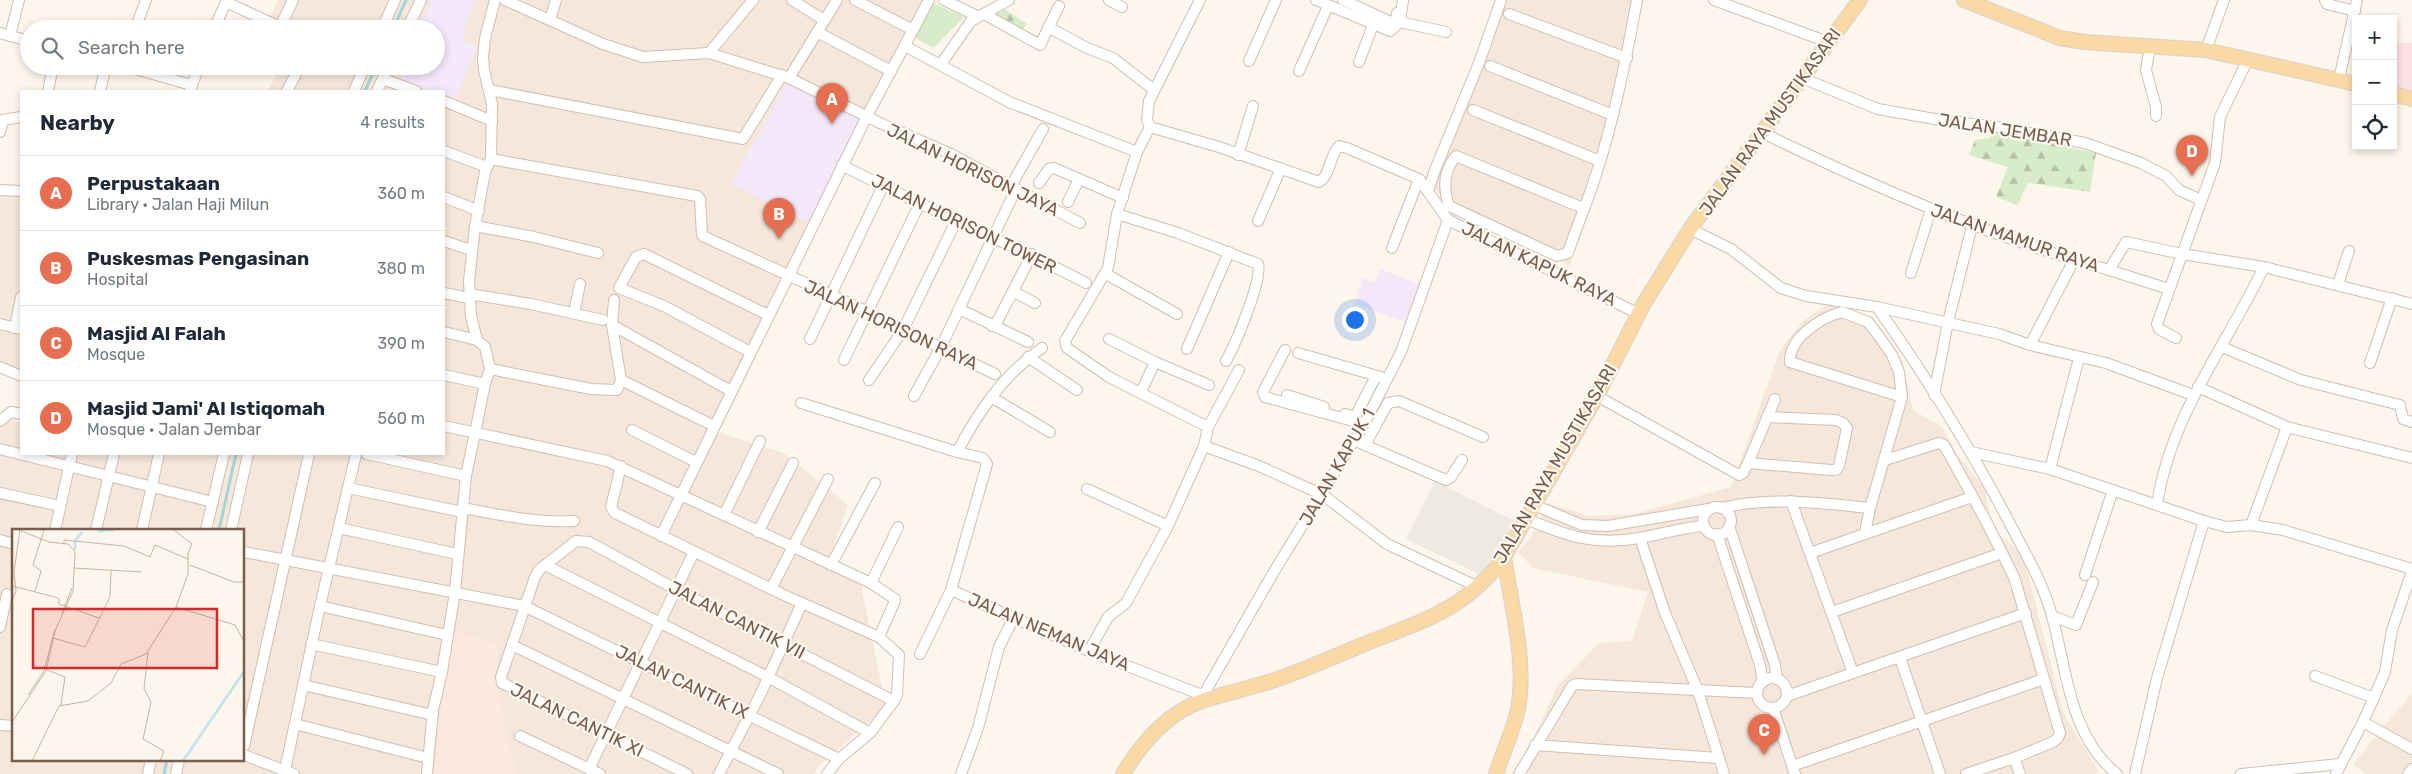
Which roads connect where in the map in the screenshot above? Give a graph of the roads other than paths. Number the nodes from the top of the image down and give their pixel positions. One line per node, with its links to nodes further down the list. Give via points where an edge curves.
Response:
1 (19, 0): 52 (street)
2 (146, 0): 38 (street)
3 (293, 0): 41 (street)
4 (395, 0): 42 (street)
5 (421, 0): 43 (street)
6 (496, 0): 86 (street, via 484,38 484,70)
7 (505, 0): 44 (street)
8 (556, 0): 44 (street)
9 (753, 0): 58 (street)
10 (792, 0): 45 (street)
11 (837, 0): 45 (street)
12 (855, 0): 49 (street)
13 (929, 0): 49 (street)
14 (944, 0): 37 (street)
15 (1009, 0): 37 (street)
16 (1109, 0): 34 (street)
17 (1200, 0): 87 (street)
18 (1276, 0): 61 (street)
19 (1316, 0): 33 (street)
20 (1343, 0): 21 (street, via 1396,23)
21 (1398, 0)
22 (1404, 0): 46 (street)
23 (1501, 0): 115 (street)
24 (1637, 0): 59 (street)
25 (1714, 0): 54 (street)
26 (1860, 0): 54 (main road, JALAN RAYA MUSTIKASARI)
27 (1964, 0): 56 (main road, via 2060,38)
28 (2224, 0): 57 (street)
29 (2325, 0): 35 (street, via 2327,4)
30 (2357, 0): 35 (street)
31 (227, 1): 39 (street); 40 (street)
32 (1059, 6): 48 (street)
33 (1328, 6): 47 (street); 66 (street)
34 (1122, 7)
35 (2354, 11): 77 (street)
36 (1509, 14): 59 (street)
37 (981, 15): 48 (street, via 1040,45); 63 (street, via 971,21)
38 (138, 20)
39 (218, 20)
40 (266, 20)
41 (285, 20)
42 (386, 20)
43 (411, 20)
44 (550, 20): 58 (street, via 612,47 643,56)
45 (824, 20): 50 (street)
46 (1400, 22): 47 (street, via 1390,31); 51 (street)
47 (1373, 25): 62 (street)
48 (1048, 27): 87 (street, via 1113,58)
49 (913, 30): 55 (street)
50 (817, 32): 65 (street); 74 (street)
51 (1446, 32)
52 (5, 35): 53 (street)
53 (20, 39)
54 (1828, 42): 75 (main road, JALAN RAYA MUSTIKASARI)
55 (905, 46): 63 (street); 65 (street)
56 (2150, 46): 57 (main road); 95 (street, via 2146,70 2156,104)
57 (2206, 50): 60 (main road)
58 (709, 53): 74 (street, JALAN HORISON JAYA)
59 (1627, 58): 93 (street)
60 (2248, 59): 77 (main road); 119 (street, via 2220,117 2215,163)
61 (1249, 61)
62 (1359, 62)
63 (941, 64): 103 (street, via 1009,102)
64 (1490, 66): 93 (street)
65 (891, 71): 94 (street)
66 (1299, 71)
67 (51, 75): 80 (street)
68 (104, 75): 81 (street)
69 (152, 75): 79 (street)
70 (196, 75): 79 (street)
71 (295, 75): 82 (street)
72 (361, 75): 83 (street)
73 (385, 75): 76 (street)
74 (785, 77): 86 (street, via 743,138); 94 (street, JALAN HORISON JAYA)
75 (1802, 78): 101 (main road, JALAN RAYA MUSTIKASARI); 119 (street, JALAN JEMBAR, via 1878,109 2085,143 2141,163 2166,176 2179,190)
76 (383, 79): 84 (street); 85 (street)
77 (2339, 79): 78 (main road)
78 (2352, 83)
79 (191, 88)
80 (48, 90)
81 (100, 90)
82 (288, 90)
83 (354, 90)
84 (378, 90)
85 (413, 90)
86 (490, 90): 97 (street)
87 (1154, 90): 98 (street, via 1149,101 1147,120)
88 (2397, 95): 89 (main road)
89 (2412, 99)
90 (445, 102): 97 (street)
91 (1253, 106): 104 (street)
92 (1473, 110): 105 (street)
93 (1613, 115): 105 (street)
94 (866, 116): 107 (street); 113 (street, JALAN HORISON JAYA, via 951,154)
95 (2156, 116)
96 (20, 118): 100 (street, via 3,120)
97 (492, 122): 106 (street)
98 (1150, 127): 103 (street); 104 (street)
99 (1043, 129): 113 (street)
100 (0, 132)
101 (1761, 132): 123 (street, JALAN MAMUR RAYA, via 1844,173); 132 (main road, JALAN RAYA MUSTIKASARI)
102 (445, 151): 106 (street)
103 (1138, 152): 118 (street)
104 (1238, 155): 108 (street)
105 (1600, 161): 122 (street)
106 (489, 163): 124 (street); 147 (street, JALAN HORISON RAYA, via 697,196 701,205 702,235)
107 (842, 165): 112 (street, JALAN HORISON TOWER); 147 (street)
108 (1281, 168): 110 (street, via 1320,182 1325,178 1334,151 1339,146); 128 (street)
109 (1079, 179): 111 (street, via 1051,168); 118 (street); 120 (street)
110 (1419, 179): 115 (street, JALAN KAPUK RAYA); 135 (street)
111 (1039, 183)
112 (883, 186): 121 (street, JALAN HORISON TOWER); 154 (street)
113 (1014, 187): 129 (street, JALAN HORISON JAYA); 133 (street)
114 (20, 191): 116 (street)
115 (1428, 191): 127 (street, JALAN KAPUK RAYA)
116 (0, 192)
117 (445, 197): 124 (street)
118 (1123, 198): 125 (street)
119 (2201, 200): 141 (street)
120 (1068, 202)
121 (920, 203): 126 (street, JALAN HORISON TOWER); 163 (street)
122 (1582, 208): 122 (street, via 1456,156 1444,179 1449,206 1557,256 1568,253)
123 (1931, 209): 131 (street, JALAN MAMUR RAYA); 145 (street)
124 (479, 211): 130 (street)
125 (1117, 214): 138 (street, via 1178,232); 146 (street)
126 (957, 219): 133 (street, JALAN HORISON TOWER); 173 (street)
127 (1448, 220): 166 (street, JALAN KAPUK RAYA); 200 (street, JALAN KAPUK 1, via 1401,352)
128 (1258, 221)
129 (1080, 223)
130 (475, 226): 136 (street); 139 (street)
131 (1972, 226): 142 (street, JALAN MAMUR RAYA); 168 (street)
132 (1690, 229): 161 (street, via 1731,249 1781,288 1806,296); 166 (main road, JALAN RAYA MUSTIKASARI)
133 (994, 237): 140 (street, JALAN HORISON TOWER); 162 (street)
134 (445, 241): 136 (street)
135 (1392, 248)
136 (471, 250): 155 (street)
137 (2349, 251): 150 (street)
138 (1229, 252): 184 (street); 191 (street, via 1258,264 1260,270)
139 (598, 253)
140 (1032, 254): 148 (street, JALAN HORISON TOWER); 152 (street)
141 (2182, 254): 143 (street, JALAN MAMUR RAYA); 144 (street, JALAN MAMUR RAYA, via 2126,242); 151 (street)
142 (2074, 260): 144 (street, JALAN MAMUR RAYA); 180 (street)
143 (2264, 267): 150 (street, JALAN MAMUR RAYA); 182 (street)
144 (2109, 270): 151 (street)
145 (1911, 273)
146 (1106, 274): 165 (street); 208 (street, via 1065,341 1067,348 1109,377)
147 (788, 275): 154 (street, JALAN HORISON RAYA); 167 (street)
148 (1086, 283)
149 (580, 284): 164 (street)
150 (2338, 284): 156 (street, JALAN MAMUR RAYA)
151 (2169, 289): 176 (street, via 2157,326)
152 (1014, 292): 158 (street); 171 (street)
153 (445, 293): 155 (street)
154 (830, 294): 163 (street, JALAN HORISON RAYA); 175 (street)
155 (469, 296): 164 (street); 178 (street)
156 (2392, 298): 159 (street, JALAN MAMUR RAYA); 193 (street)
157 (614, 300): 169 (street)
158 (1035, 303)
159 (2412, 304)
160 (20, 307): 172 (street)
161 (1877, 307): 168 (street); 210 (street)
162 (959, 309): 171 (street); 181 (street)
163 (866, 312): 173 (street, JALAN HORISON RAYA); 190 (street)
164 (574, 314): 169 (street)
165 (1177, 314)
166 (1639, 314): 212 (main road, JALAN RAYA MUSTIKASARI)
167 (768, 315): 186 (street); 186 (street, via 640,254 619,288 664,306)
168 (1948, 322): 180 (street); 210 (street)
169 (607, 323): 201 (street); 206 (street)
170 (0, 324): 172 (street)
171 (992, 326): 179 (street)
172 (18, 328)
173 (903, 330): 181 (street, JALAN HORISON RAYA); 202 (street)
174 (445, 332): 178 (street)
175 (810, 338)
176 (2176, 338)
177 (1108, 339): 192 (street)
178 (477, 340): 195 (street, via 485,347)
179 (1028, 342)
180 (2030, 345): 189 (street)
181 (941, 347): 197 (street, JALAN HORISON RAYA); 211 (street)
182 (2222, 347): 207 (street); 220 (street, via 2301,380 2400,405 2403,419)
183 (1042, 348): 188 (street)
184 (1187, 349)
185 (1285, 350): 221 (street, via 1263,392 1265,397)
186 (750, 352): 206 (street)
187 (1298, 353): 200 (street)
188 (1028, 358): 205 (street); 213 (street, via 1004,379)
189 (2079, 358): 207 (street, via 2106,363); 255 (street)
190 (844, 360)
191 (1226, 361)
192 (1155, 362): 204 (street); 208 (street)
193 (2370, 363)
194 (0, 367): 199 (street)
195 (490, 369): 201 (street, via 614,391); 203 (street)
196 (1239, 370): 224 (street)
197 (994, 374)
198 (445, 375): 203 (street)
199 (20, 376)
200 (1381, 378): 209 (street, via 1355,417); 221 (street, JALAN KAPUK 1)
201 (621, 380): 223 (street)
202 (869, 380)
203 (485, 384): 228 (street)
204 (1209, 385)
205 (1077, 390)
206 (731, 391): 223 (street)
207 (2195, 391): 225 (street); 271 (street, via 2171,447)
208 (1141, 392): 224 (street)
209 (1287, 395)
210 (1934, 395): 236 (street)
211 (914, 396)
212 (1597, 396): 252 (street, via 1733,473 1743,473); 270 (main road, JALAN RAYA MUSTIKASARI)
213 (991, 397): 227 (street); 235 (street, via 981,408)
214 (1902, 397): 214 (street, via 1790,362 1792,348 1819,321 1842,312 1856,316 1868,322 1892,355); 249 (street)
215 (1775, 399): 218 (street)
216 (801, 403): 235 (street, JALAN NEMAN JAYA)
217 (20, 414): 219 (street, via 11,412)
218 (1767, 417): 252 (street); 252 (street, via 1842,422 1847,428 1839,466 1830,470)
219 (0, 421)
220 (2412, 422)
221 (1364, 424): 230 (street, JALAN KAPUK 1)
222 (445, 426): 228 (street)
223 (714, 426): 250 (street)
224 (1208, 427): 233 (street)
225 (2287, 427): 247 (street); 282 (street)
226 (632, 430): 250 (street)
227 (1050, 432)
228 (474, 433): 253 (street); 257 (street)
229 (1483, 437): 232 (street, via 1393,401 1388,403)
230 (1354, 440): 232 (street); 266 (street, JALAN KAPUK 1)
231 (760, 441): 277 (street)
232 (1365, 445): 248 (street, via 1446,480)
233 (1204, 446): 266 (street); 283 (street)
234 (0, 449): 237 (street)
235 (957, 452): 318 (street, JALAN NEMAN JAYA, via 983,458 987,464)
236 (1971, 452): 255 (street); 326 (street, via 2041,583)
237 (20, 454)
238 (23, 455): 254 (street)
239 (72, 455): 254 (street)
240 (114, 455): 256 (street)
241 (159, 455): 260 (street)
242 (224, 455): 269 (street)
243 (248, 455): 294 (street)
244 (309, 455): 308 (street)
245 (356, 455): 261 (street)
246 (372, 455): 257 (street)
247 (2412, 458)
248 (1462, 460)
249 (1886, 460): 267 (street, via 1939,443 1944,445); 274 (street)
250 (696, 462): 265 (street)
251 (793, 463): 295 (street)
252 (1748, 463)
253 (621, 466): 265 (street); 298 (street, via 611,507 615,513)
254 (69, 467): 256 (street); 272 (street)
255 (2050, 469): 263 (street)
256 (109, 476): 260 (street); 291 (street)
257 (466, 476): 276 (street)
258 (828, 479): 301 (street)
259 (875, 483): 310 (street)
260 (152, 487): 269 (street); 292 (street)
261 (348, 488): 276 (street); 288 (street)
262 (1087, 489): 283 (street)
263 (2114, 490): 271 (street); 326 (street, via 2076,625)
264 (0, 492): 272 (street)
265 (681, 494): 277 (street); 298 (street)
266 (1323, 495): 314 (street, via 1387,544); 350 (street, JALAN KAPUK 1)
267 (1972, 497): 296 (street); 304 (street)
268 (1791, 501): 273 (street); 274 (street); 305 (street)
269 (213, 502): 293 (street)
270 (1534, 504): 278 (street); 279 (main road, JALAN RAYA MUSTIKASARI)
271 (2157, 505): 281 (street)
272 (60, 506): 290 (street)
273 (1721, 508): 275 (street); 286 (street, via 1728,512)
274 (1870, 508): 296 (street)
275 (1708, 509): 284 (street); 285 (street, via 1703,518)
276 (463, 510): 280 (street, via 515,518); 306 (street)
277 (724, 515): 295 (street)
278 (1555, 515): 284 (street, via 1582,525); 289 (street)
279 (1526, 519): 289 (street); 307 (main road, JALAN RAYA MUSTIKASARI)
280 (574, 521)
281 (2204, 521): 282 (street, via 2227,527); 392 (street, via 2157,678)
282 (2252, 525): 312 (street, via 2283,530)
283 (1168, 526): 335 (street, via 1126,603 1108,617)
284 (1608, 526): 300 (street)
285 (1704, 526): 297 (street, via 1709,533); 299 (street)
286 (1729, 526): 297 (street, via 1725,532); 343 (street)
287 (898, 527): 313 (street)
288 (339, 528): 306 (street); 311 (street)
289 (1549, 528): 300 (street, via 1578,538)
290 (55, 529)
291 (96, 529)
292 (142, 529)
293 (206, 529)
294 (231, 529)
295 (758, 532): 301 (street)
296 (1865, 533): 305 (street)
297 (1717, 534): 345 (street)
298 (661, 536): 303 (street)
299 (1640, 538): 300 (street); 347 (street, via 1665,612)
300 (1610, 542)
301 (794, 546): 310 (street); 316 (street)
302 (245, 552): 308 (street, JALAN CANTIK IX)
303 (694, 552): 316 (street); 317 (street)
304 (2002, 552): 324 (street); 325 (street)
305 (1810, 553): 324 (street)
306 (457, 554): 319 (street)
307 (1504, 557): 314 (main road, JALAN RAYA MUSTIKASARI); 385 (main road, via 1520,662 1520,696 1512,732)
308 (286, 560): 311 (street, JALAN CANTIK IX); 363 (street)
309 (546, 565): 317 (street, JALAN CANTIK VII, via 580,540); 323 (street, via 535,576); 328 (street)
310 (831, 565): 313 (street)
311 (328, 569): 319 (street, JALAN CANTIK IX); 322 (street)
312 (2412, 570): 315 (street)
313 (871, 583): 331 (street, via 895,599)
314 (1478, 587): 350 (main road, JALAN RAYA MUSTIKASARI, via 1462,601 1420,623 1275,680)
315 (2409, 588): 351 (street, via 2392,630 2385,672)
316 (771, 589): 321 (street)
317 (677, 590): 328 (street); 332 (street, JALAN CANTIK VII)
318 (951, 590): 327 (street, JALAN NEMAN JAYA); 336 (street)
319 (455, 592): 323 (street, JALAN CANTIK IX); 330 (street)
320 (7, 594): 329 (street)
321 (802, 603): 331 (street); 332 (street)
322 (320, 606): 330 (street); 333 (street)
323 (524, 606): 334 (street); 338 (street, JALAN CANTIK IX)
324 (1832, 612): 340 (street)
325 (2026, 613): 337 (street); 344 (street)
326 (2052, 616): 391 (street, via 2077,716 2103,761)
327 (1013, 619): 335 (street, JALAN NEMAN JAYA); 383 (street, via 999,647)
328 (661, 622): 338 (street); 342 (street)
329 (0, 627)
330 (447, 634): 339 (street)
331 (879, 636): 353 (street, via 899,655)
332 (784, 643): 342 (street); 353 (street, JALAN CANTIK VII)
333 (311, 644): 339 (street); 346 (street)
334 (512, 645): 352 (street); 361 (street, JALAN CANTIK XI, via 502,683)
335 (1089, 651): 350 (street, JALAN NEMAN JAYA)
336 (920, 654)
337 (1900, 658): 340 (street); 357 (street)
338 (643, 663): 352 (street); 356 (street, JALAN CANTIK IX)
339 (442, 672): 355 (street)
340 (1853, 673): 349 (street)
341 (2316, 676): 351 (street)
342 (768, 677): 356 (street); 360 (street)
343 (1777, 679): 345 (street); 349 (street, via 1786,687)
344 (2044, 680): 357 (street); 370 (street, via 2060,733 2058,738)
345 (1763, 682): 348 (street)
346 (303, 685): 355 (street); 359 (street)
347 (1698, 691): 348 (street); 364 (street, via 1576,684); 369 (street)
348 (1757, 693): 354 (street, via 1762,704)
349 (1786, 696): 354 (street, via 1783,703)
350 (1201, 698): 384 (main road, JALAN RAYA MUSTIKASARI, via 1161,726)
351 (2374, 698): 358 (street)
352 (624, 699): 361 (street); 366 (street)
353 (894, 701): 360 (street)
354 (1773, 708): 375 (street)
355 (433, 715): 368 (street)
356 (750, 716): 366 (street); 371 (street, JALAN CANTIK IX)
357 (1922, 722): 375 (street); 388 (street)
358 (2363, 722): 365 (street); 373 (street)
359 (295, 724): 368 (street); 376 (street)
360 (870, 733): 371 (street)
361 (607, 734): 372 (street); 379 (street, JALAN CANTIK XI)
362 (520, 736): 372 (street)
363 (245, 742)
364 (1535, 745): 369 (street); 386 (street)
365 (2412, 749)
366 (732, 750): 380 (street); 381 (street)
367 (245, 755): 376 (street)
368 (428, 758): 377 (street)
369 (1718, 758): 387 (street)
370 (2014, 758): 389 (street); 390 (street)
371 (839, 759): 382 (street)
372 (589, 769): 378 (street)
373 (2338, 769): 393 (street)
374 (2412, 769): 394 (street)
375 (1793, 770)
376 (290, 772)
377 (427, 774)
378 (600, 774)
379 (687, 774)
380 (719, 774)
381 (778, 774)
382 (827, 774)
383 (962, 774)
384 (1123, 774)
385 (1496, 774)
386 (1519, 774)
387 (1724, 774)
388 (1940, 774)
389 (1966, 774)
390 (2020, 774)
391 (2117, 774)
392 (2135, 774)
393 (2241, 774)
394 (2408, 774)

